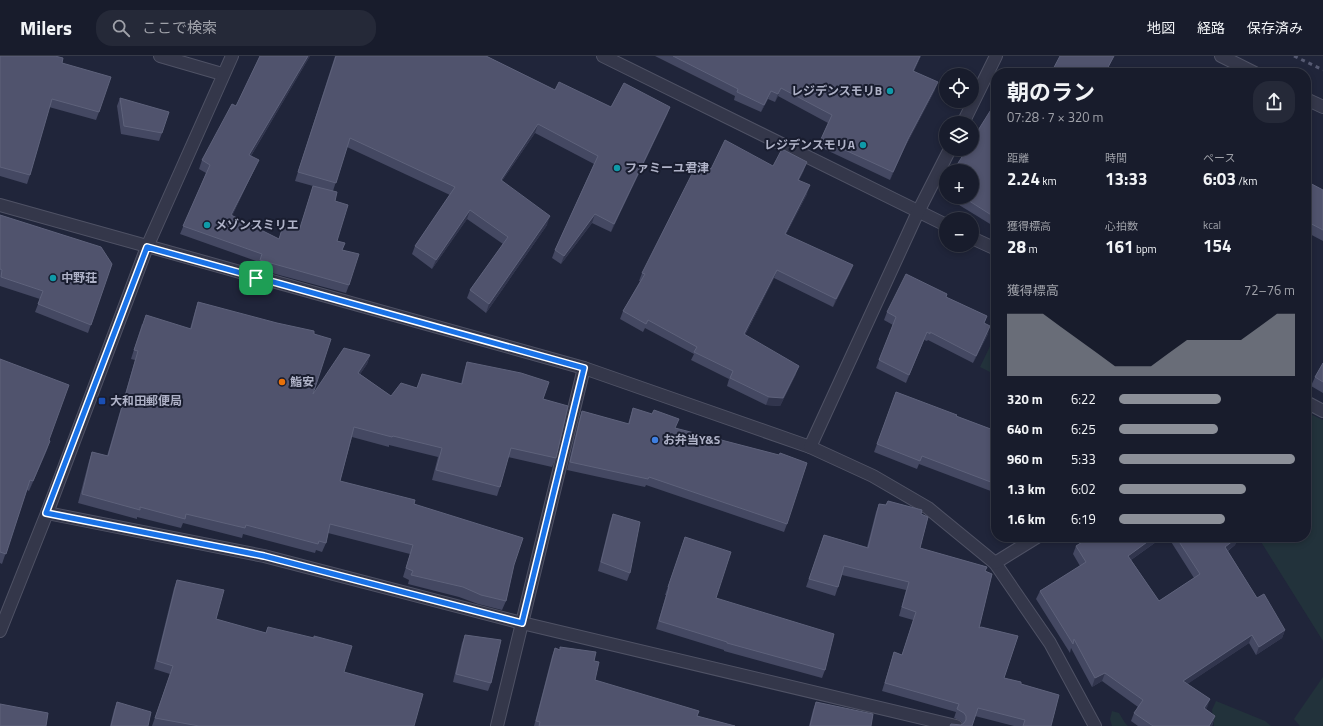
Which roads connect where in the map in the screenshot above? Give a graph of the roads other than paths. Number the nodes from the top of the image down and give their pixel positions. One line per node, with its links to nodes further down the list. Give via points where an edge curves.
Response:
1 (160, 56): 7 (street)
2 (232, 56): 7 (street)
3 (603, 56): 13 (street)
4 (996, 56): 10 (street)
5 (1221, 56): 6 (street)
6 (1245, 68)
7 (222, 74): 16 (street)
8 (1311, 101): 9 (street)
9 (1323, 107)
10 (966, 116)
11 (946, 156): 13 (street)
12 (0, 205): 16 (street)
13 (918, 212): 14 (street); 21 (street)
14 (939, 222)
15 (979, 241): 17 (street)
16 (147, 247): 18 (street); 22 (street)
17 (991, 247)
18 (584, 368): 21 (street); 25 (street)
19 (1311, 405): 20 (street)
20 (1323, 411)
21 (810, 447): 24 (street, via 873,476 928,508)
22 (46, 513): 25 (street, via 264,556); 26 (street)
23 (1029, 542): 24 (street)
24 (995, 563): 29 (street, via 1050,642)
25 (522, 623): 27 (street); 28 (street)
26 (0, 631)
27 (497, 726)
28 (956, 726)
29 (1095, 726)

